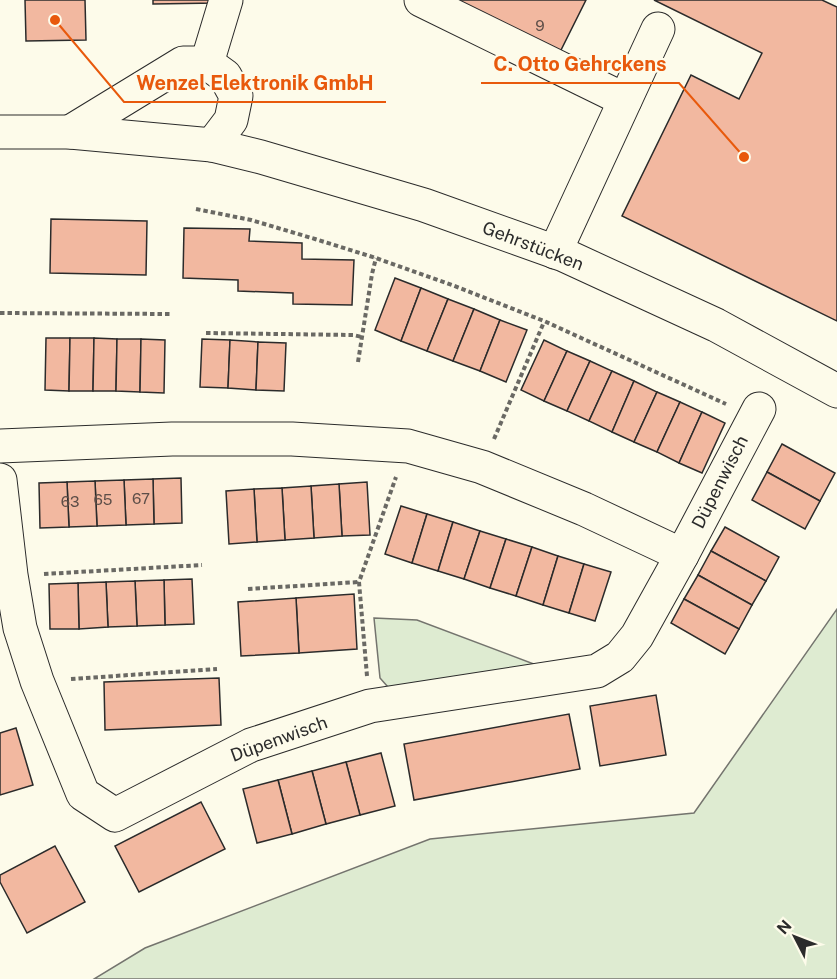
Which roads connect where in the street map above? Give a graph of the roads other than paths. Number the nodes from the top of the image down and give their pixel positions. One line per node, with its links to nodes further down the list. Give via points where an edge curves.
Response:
1 (226, 0): 4 (street)
2 (421, 0): 5 (street)
3 (658, 29): 5 (street)
4 (207, 63): 7 (street, via 183,63); 8 (street, via 225,76 236,96 231,120)
5 (625, 100): 9 (street)
6 (0, 132): 7 (street, Gehrstücken)
7 (70, 132): 8 (street, Gehrstücken)
8 (212, 145): 9 (street, Gehrstücken, via 424,205)
9 (555, 252): 10 (street, Gehrstücken, via 716,325)
10 (837, 391)
11 (756, 413): 14 (street, Düpenwisch)
12 (0, 447): 14 (street, via 172,439 292,439 408,446 482,467)
13 (0, 480): 14 (street, Düpenwisch, via 20,628 37,681 83,794 115,815 251,745 370,706 597,671 620,657 637,636)
14 (682, 555)

